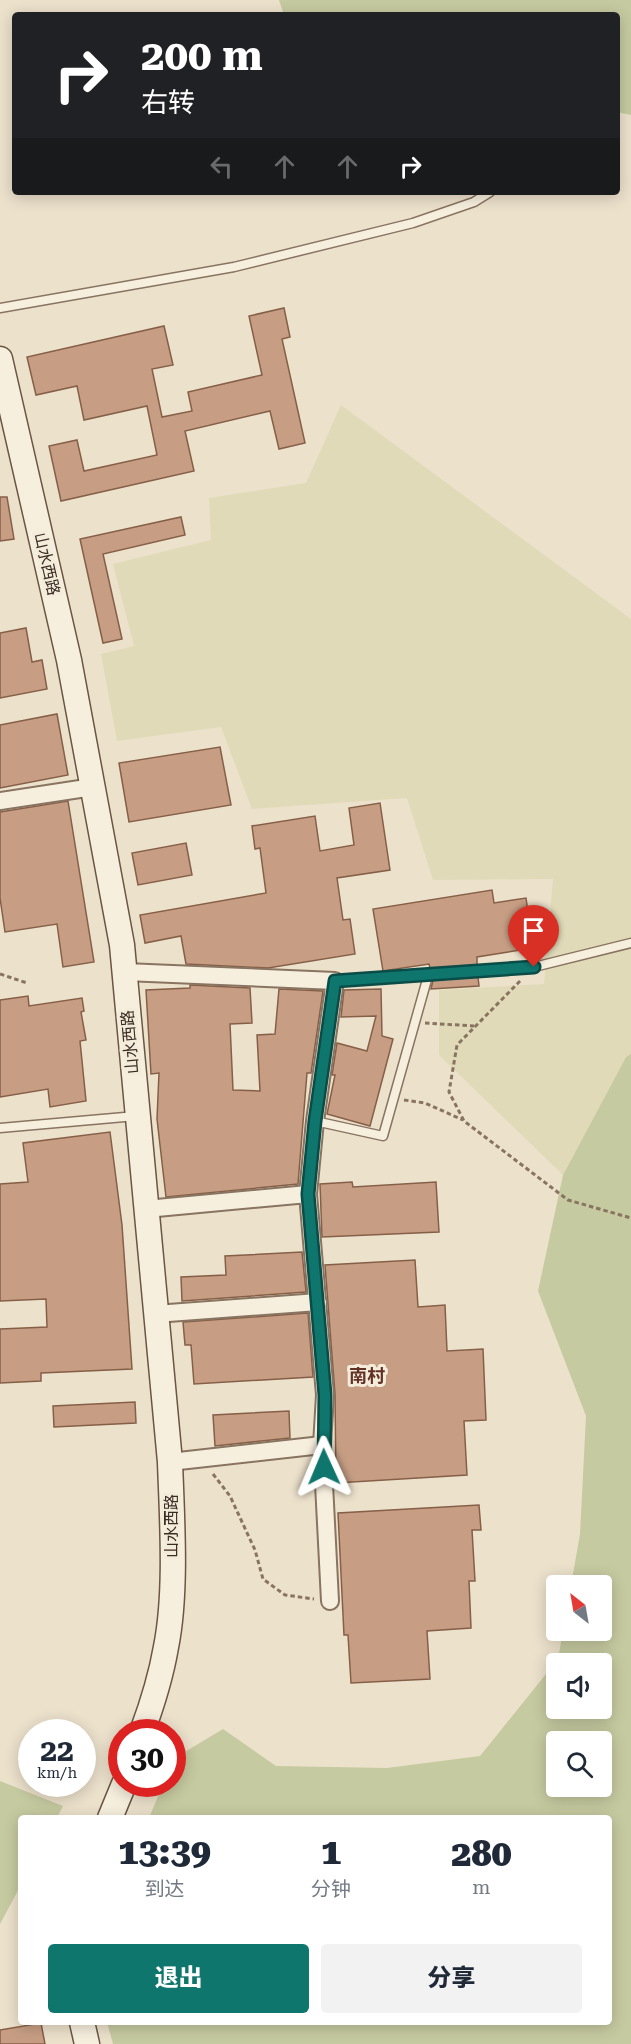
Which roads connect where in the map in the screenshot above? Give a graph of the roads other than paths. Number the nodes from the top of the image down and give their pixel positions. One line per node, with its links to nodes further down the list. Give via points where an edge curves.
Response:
1 (485, 195): 2 (lane, via 413,223 234,267)
2 (0, 308)
3 (0, 360): 4 (street, 山水西路, via 69,660)
4 (93, 787): 5 (street); 7 (street, 山水西路)
5 (0, 801)
6 (631, 943): 8 (lane, via 534,967)
7 (125, 972): 9 (street); 10 (street, 山水西路)
8 (428, 976): 9 (lane); 11 (lane, via 383,1136)
9 (335, 981): 11 (street)
10 (137, 1116): 12 (lane); 14 (street, 山水西路)
11 (315, 1121): 13 (street)
12 (0, 1128)
13 (308, 1194): 14 (street); 15 (street)
14 (146, 1209): 16 (street, 山水西路)
15 (318, 1302): 16 (street); 17 (street, via 325,1395)
16 (155, 1314): 18 (street, 山水西路)
17 (322, 1444): 18 (street); 19 (street)
18 (170, 1462): 20 (street, 山水西路, via 167,1646)
19 (330, 1601)
20 (146, 1719)
21 (119, 1797): 22 (street)
22 (111, 1815)
23 (83, 2025): 24 (street)
24 (87, 2044)

